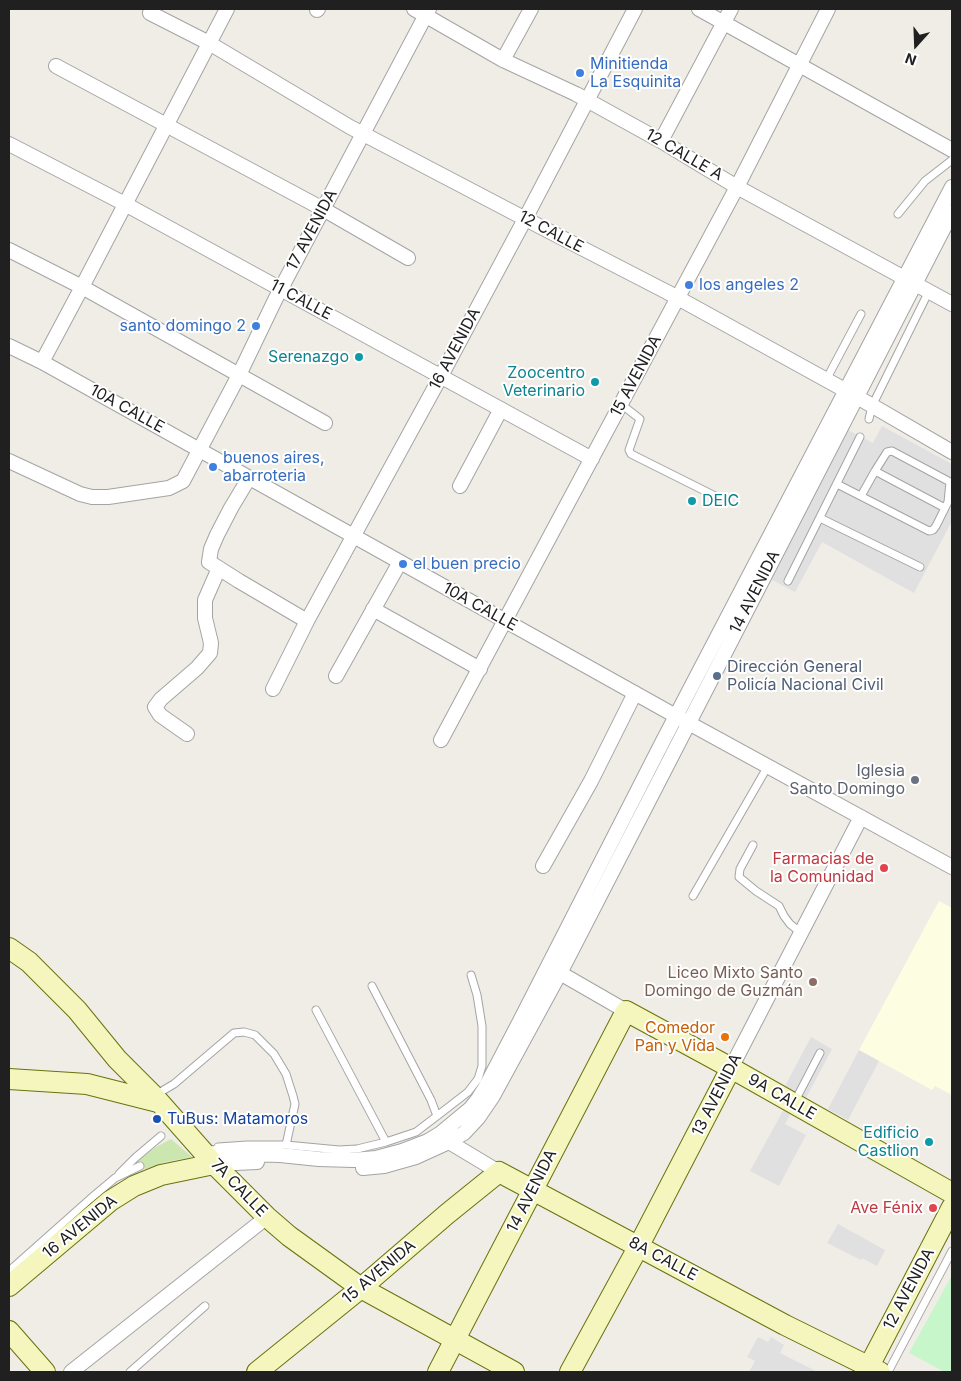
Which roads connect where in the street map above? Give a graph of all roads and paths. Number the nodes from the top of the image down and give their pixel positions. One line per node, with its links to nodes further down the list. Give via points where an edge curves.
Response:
1 (227, 9): 10 (street)
2 (531, 9): 11 (street)
3 (635, 9): 14 (street, 16 AVENIDA)
4 (699, 9): 9 (street)
5 (731, 9): 9 (street)
6 (828, 9): 12 (street, 15 AVENIDA)
7 (423, 11): 11 (street, 12 CALLE A); 16 (street, 17 AVENIDA)
8 (150, 13): 10 (street, 12 CALLE)
9 (724, 22): 12 (street); 17 (street)
10 (209, 43): 15 (street); 16 (street, 12 CALLE)
11 (503, 60): 14 (street, 12 CALLE A)
12 (800, 65): 19 (street); 22 (street, 15 AVENIDA)
13 (56, 66): 15 (street)
14 (587, 100): 17 (street, 12 CALLE A); 27 (street, 16 AVENIDA)
15 (166, 126): 23 (street); 24 (street)
16 (362, 133): 24 (street, 17 AVENIDA); 27 (street, 12 CALLE)
17 (661, 141): 22 (street, 12 CALLE A)
18 (9, 144): 23 (street, 11 CALLE)
19 (952, 150)
20 (952, 160): 26 (lane, via 926,180)
21 (952, 186): 30 (street, 14 AVENIDA)
22 (737, 187): 30 (street, 12 CALLE A); 34 (street, 15 AVENIDA)
23 (125, 204): 31 (street); 32 (street, 11 CALLE)
24 (323, 209): 29 (street); 32 (street, 17 AVENIDA)
25 (952, 212): 30 (street, 14 AVENIDA)
26 (898, 214)
27 (525, 219): 34 (street, 12 CALLE); 40 (street, 16 AVENIDA)
28 (9, 250): 31 (street)
29 (408, 258)
30 (910, 280): 33 (street, 12 CALLE A); 42 (street, 14 AVENIDA)
31 (82, 287): 38 (street); 39 (street)
32 (281, 289): 39 (street, 17 AVENIDA); 40 (street, 11 CALLE)
33 (929, 291): 35 (street, 12 CALLE A); 45 (lane)
34 (678, 298): 41 (street, 12 CALLE); 43 (street, 15 AVENIDA)
35 (952, 304)
36 (861, 314): 41 (lane)
37 (9, 346): 38 (street, 10A CALLE)
38 (42, 362): 48 (street, 10A CALLE)
39 (239, 375): 46 (street); 48 (street, 17 AVENIDA)
40 (441, 376): 44 (street, 11 CALLE); 60 (street, 16 AVENIDA)
41 (826, 380): 42 (street, 12 CALLE)
42 (851, 394): 45 (street, 12 CALLE); 72 (street, 14 AVENIDA)
43 (621, 404): 50 (street, 15 AVENIDA); 57 (lane, via 640,419 629,450 631,454)
44 (501, 409): 50 (street, 11 CALLE); 55 (street)
45 (870, 412): 49 (street, 12 CALLE)
46 (325, 423)
47 (860, 437): 54 (lane)
48 (200, 450): 51 (street, 17 AVENIDA, via 182,481 169,488 108,497 80,494); 53 (street, 10A CALLE)
49 (952, 452)
50 (592, 459): 67 (street, 15 AVENIDA)
51 (9, 461)
52 (874, 472): 56 (lane); 58 (lane); 58 (lane, via 887,452 892,452 950,482)
53 (249, 478): 60 (street, 10A CALLE); 62 (street, via 211,549)
54 (837, 484): 56 (lane); 59 (lane)
55 (460, 486)
56 (861, 496): 58 (lane, via 929,531 936,526)
57 (719, 498)
58 (945, 508)
59 (820, 518): 63 (lane); 64 (lane)
60 (354, 536): 61 (street, 10A CALLE); 66 (street, 16 AVENIDA)
61 (400, 562): 65 (street); 67 (street, 10A CALLE)
62 (214, 565): 66 (street); 73 (street, via 205,618 210,653 155,707 160,715)
63 (920, 567)
64 (788, 582)
65 (373, 609): 68 (street); 69 (street)
66 (307, 621): 70 (street, 16 AVENIDA)
67 (506, 621): 68 (street, 15 AVENIDA); 71 (street, 10A CALLE)
68 (480, 669): 74 (street, 15 AVENIDA)
69 (336, 676)
70 (273, 689)
71 (635, 693): 72 (street, 10A CALLE); 78 (street)
72 (682, 719): 75 (street, 10A CALLE); 83 (street, 14 AVENIDA); 100 (street, via 631,802 485,1088 464,1114 428,1140 376,1158)
73 (186, 734)
74 (441, 740)
75 (768, 766): 76 (street, 10A CALLE); 80 (lane)
76 (861, 817): 79 (street, 10A CALLE); 81 (street, 13 AVENIDA)
77 (753, 846): 81 (lane, via 739,877 779,906 790,924)
78 (543, 866)
79 (952, 867)
80 (693, 896)
81 (801, 933): 90 (street, 13 AVENIDA)
82 (9, 948): 89 (main road, 7A CALLE, via 29,962 77,1010)
83 (560, 973): 87 (street, 9A CALLE); 98 (street, 14 AVENIDA, via 493,1096 464,1133)
84 (471, 975): 95 (lane, via 482,1026 482,1066 478,1079 468,1092)
85 (372, 986): 95 (lane)
86 (316, 1010): 97 (lane)
87 (626, 1011): 90 (main road, 9A CALLE); 104 (main road, 14 AVENIDA)
88 (820, 1053): 94 (lane)
89 (117, 1059): 92 (main road); 93 (main road, 7A CALLE)
90 (731, 1068): 94 (main road, 9A CALLE); 108 (main road, 13 AVENIDA)
91 (9, 1079): 92 (main road)
92 (87, 1084): 93 (main road)
93 (156, 1099): 99 (lane, via 234,1033 255,1035 274,1054 291,1089 295,1104); 100 (main road, 7A CALLE)
94 (794, 1104): 105 (main road, 9A CALLE)
95 (437, 1116): 97 (lane, via 416,1132)
96 (161, 1136): 103 (lane)
97 (386, 1142): 99 (lane, via 339,1150)
98 (449, 1142): 100 (street, 14 AVENIDA, via 416,1157 384,1166 336,1169 245,1162); 102 (street, 8A CALLE)
99 (286, 1146): 100 (lane, via 248,1145)
100 (207, 1155): 107 (main road, 7A CALLE); 111 (main road, 16 AVENIDA, via 134,1186 110,1200)
101 (140, 1166): 103 (lane)
102 (499, 1172): 104 (main road, 8A CALLE); 112 (main road, 15 AVENIDA)
103 (115, 1178): 110 (lane)
104 (533, 1190): 108 (main road, 8A CALLE); 115 (main road, 14 AVENIDA)
105 (952, 1193)
106 (952, 1207): 116 (main road, 12 AVENIDA)
107 (267, 1217): 112 (main road, 7A CALLE); 118 (street)
108 (638, 1246): 116 (main road, 8A CALLE, via 784,1327); 123 (main road, 13 AVENIDA)
109 (952, 1251): 116 (lane)
110 (9, 1271)
111 (9, 1286)
112 (361, 1288): 115 (main road, 7A CALLE); 120 (main road, 15 AVENIDA)
113 (205, 1306): 119 (lane)
114 (9, 1331): 117 (main road)
115 (455, 1341): 121 (main road, 14 AVENIDA); 122 (main road, 7A CALLE)
116 (876, 1371)
117 (45, 1372)
118 (71, 1372)
119 (130, 1372)
120 (257, 1372)
121 (438, 1372)
122 (514, 1372)
123 (570, 1372)

